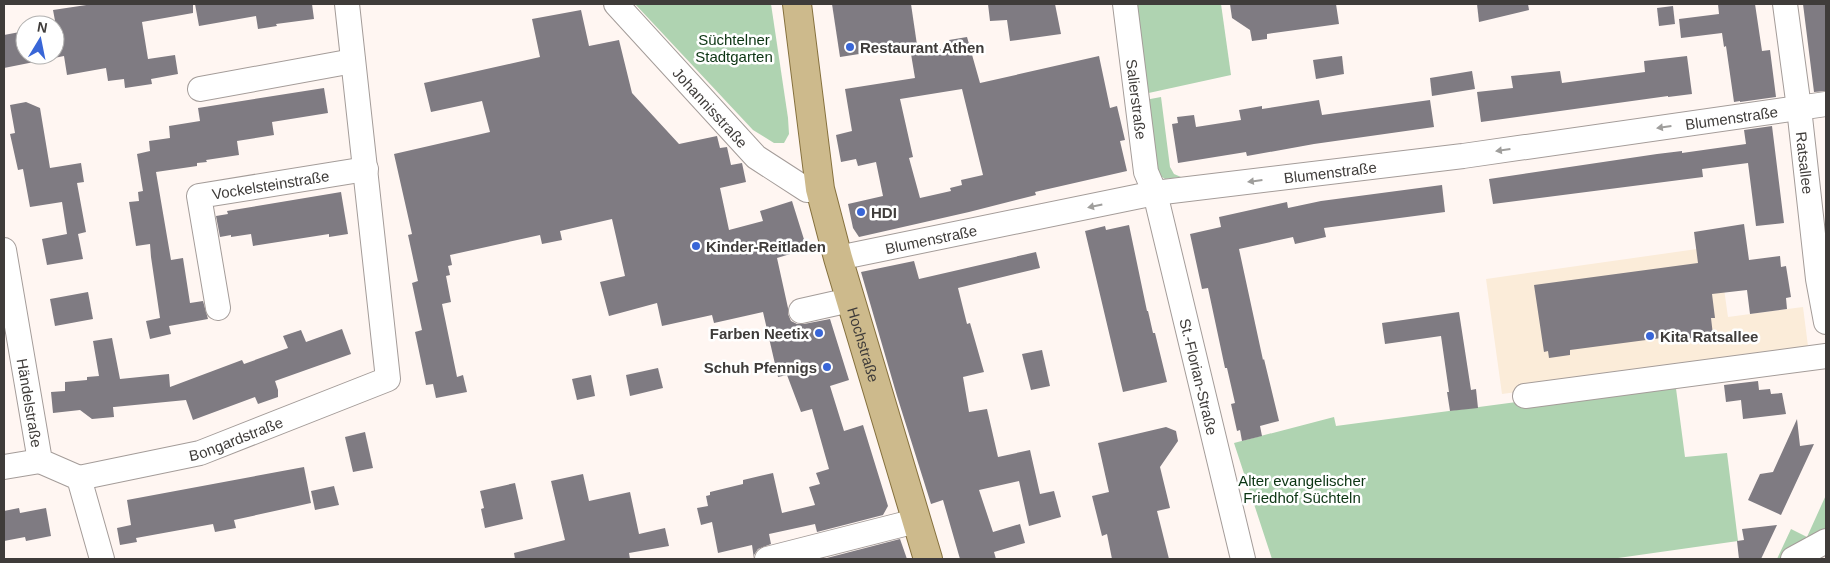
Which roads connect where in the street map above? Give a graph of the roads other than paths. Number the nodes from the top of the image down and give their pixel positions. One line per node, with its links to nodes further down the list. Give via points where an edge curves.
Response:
1 (347, 4): 6 (street)
2 (616, 4): 11 (street, Johannisstraße, via 756,157 807,190)
3 (797, 4): 11 (main road, Hochstraße)
4 (1125, 4): 12 (street, Salierstraße, via 1146,172)
5 (1785, 4): 9 (street, Ratsallee)
6 (353, 61): 7 (street); 10 (street)
7 (200, 89)
8 (1826, 104): 9 (street, Blumenstraße)
9 (1799, 108): 12 (street, Blumenstraße, one-way to 12, via 1463,156); 18 (street, Ratsallee, via 1818,279)
10 (366, 169): 16 (street, Vockelsteinstraße, via 199,196); 23 (street, Bongardstraße, via 388,379 200,453)
11 (820, 189): 14 (main road, Hochstraße)
12 (1155, 193): 14 (street, Blumenstraße, one-way to 14); 29 (street, St.-Florian-Straße)
13 (4, 250): 21 (street, Händelstraße)
14 (838, 258): 15 (main road, Hochstraße)
15 (850, 300): 17 (street); 24 (main road, Hochstraße)
16 (218, 308)
17 (801, 311)
18 (1826, 322)
19 (1826, 356): 20 (street)
20 (1525, 396)
21 (40, 461): 22 (street); 23 (street, Händelstraße)
22 (4, 468)
23 (78, 478): 26 (street)
24 (916, 521): 27 (street); 28 (main road, Hochstraße)
25 (1826, 541): 30 (street)
26 (102, 559)
27 (766, 559)
28 (928, 559)
29 (1243, 559)
30 (1794, 559)

